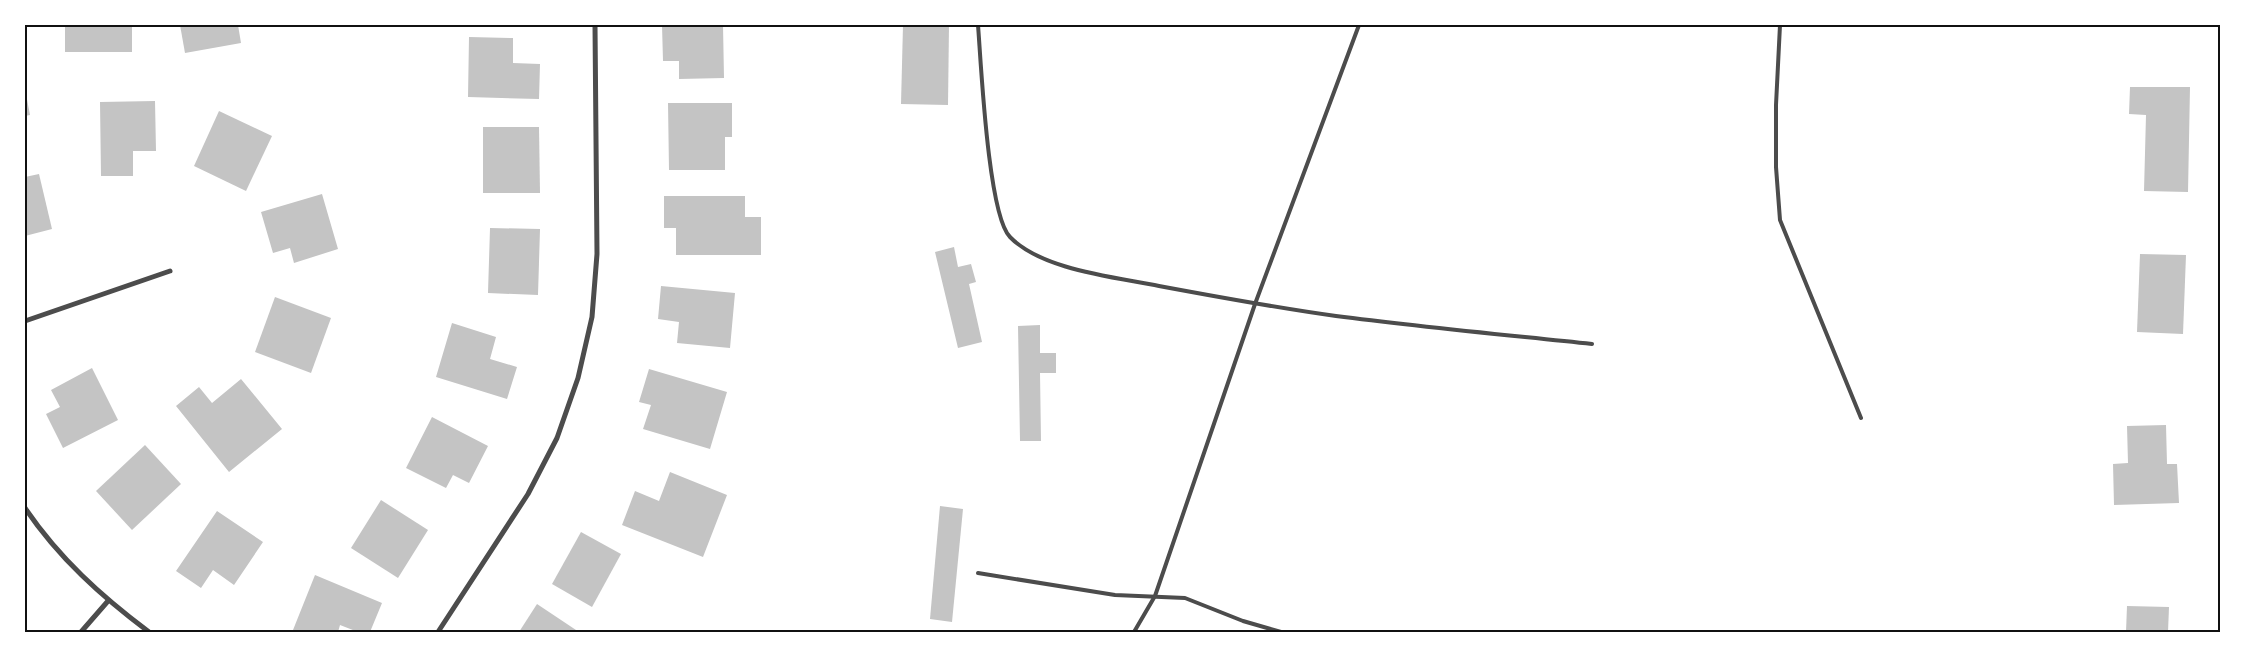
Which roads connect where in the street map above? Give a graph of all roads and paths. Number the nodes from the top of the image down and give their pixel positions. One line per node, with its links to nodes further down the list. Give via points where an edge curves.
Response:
1 (594, 25): 16 (street, via 597,254 592,317 578,378 557,438 528,494)
2 (978, 25): 6 (lane, via 988,150 999,216 1008,236 1033,254 1074,269)
3 (1359, 25): 6 (lane)
4 (1780, 25): 9 (lane, via 1776,105 1780,220)
5 (170, 271): 7 (street)
6 (1255, 304): 8 (lane); 12 (lane)
7 (25, 321)
8 (1592, 344)
9 (1861, 418)
10 (25, 508): 13 (street, via 41,532)
11 (978, 572): 12 (lane, via 1115,595)
12 (1155, 596): 17 (lane); 18 (lane, via 1185,598 1243,621)
13 (108, 601): 14 (street); 15 (street)
14 (81, 632)
15 (149, 632)
16 (438, 632)
17 (1134, 632)
18 (1282, 632)

